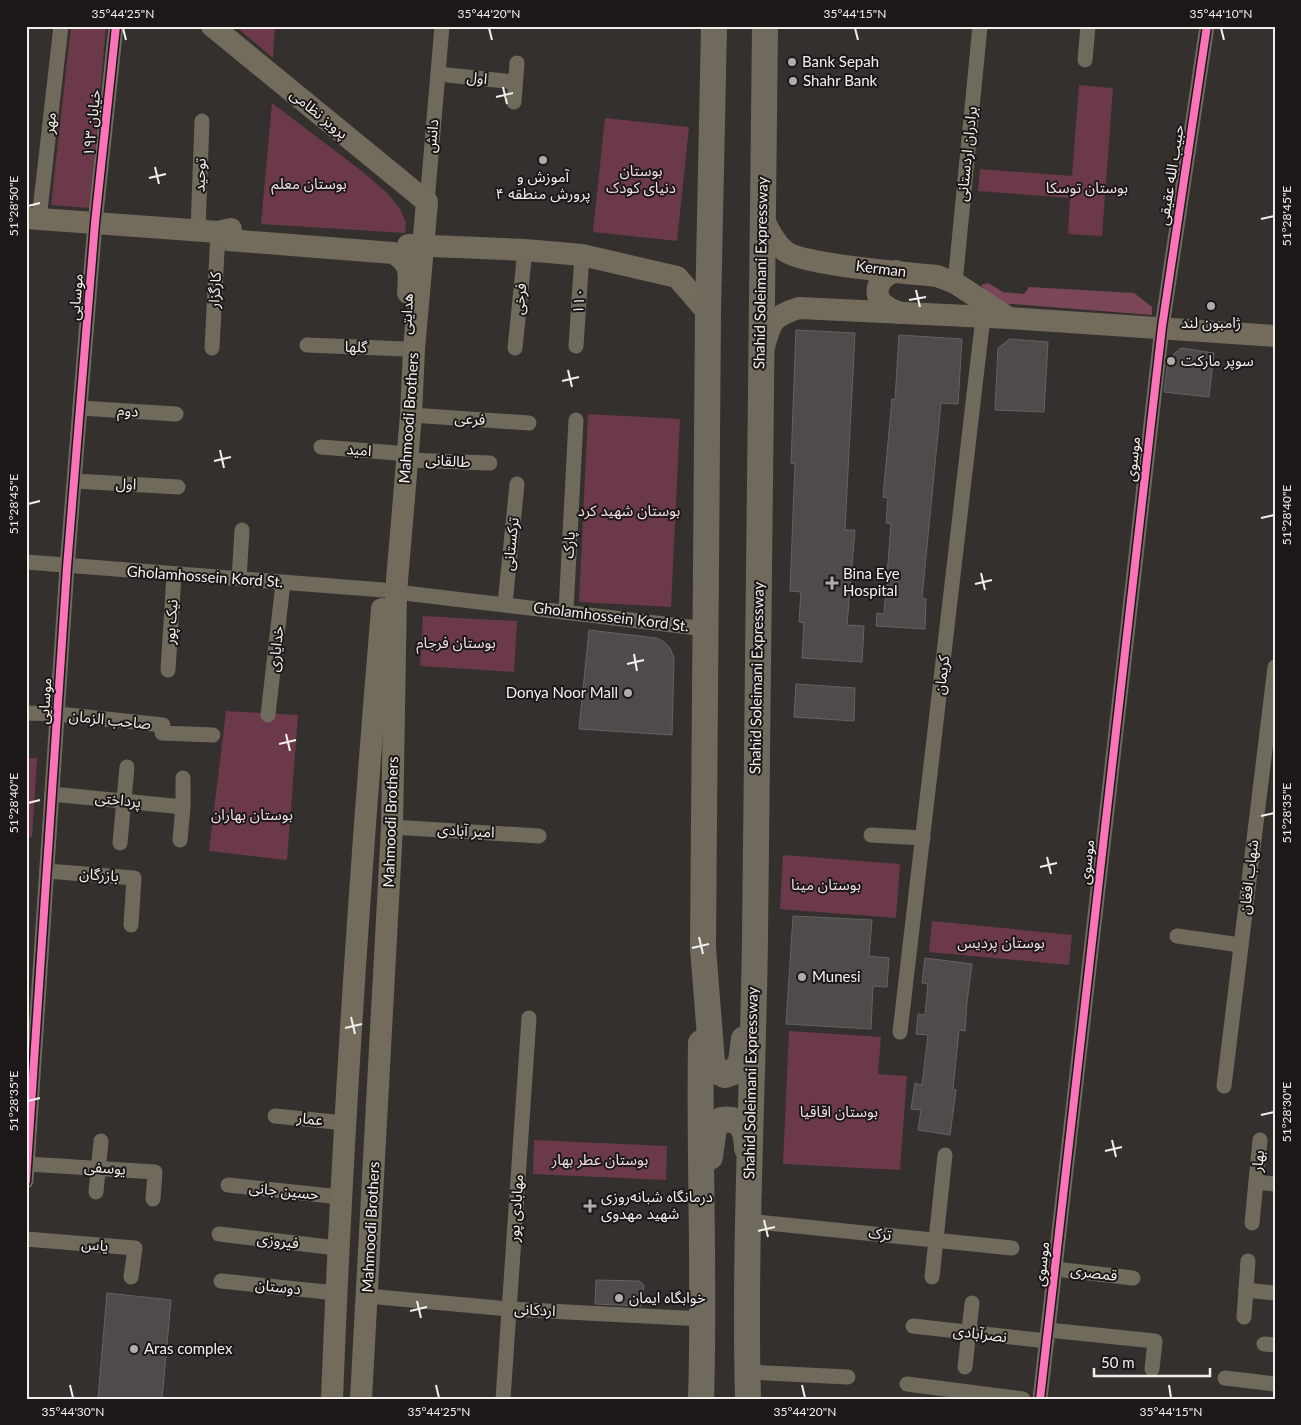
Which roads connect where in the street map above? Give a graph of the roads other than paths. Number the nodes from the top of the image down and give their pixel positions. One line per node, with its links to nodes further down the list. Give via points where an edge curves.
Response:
1 (61, 26): 18 (street, مهر)
2 (116, 26): 19 (street, خیابان ۱۹۳)
3 (212, 26): 16 (main road, پرویز نظامی)
4 (442, 26): 12 (street, دانش)
5 (714, 26): 26 (highway)
6 (765, 26): 17 (highway, Shahid Soleimani Expressway)
7 (980, 26): 25 (street, برادران اردستانی)
8 (1088, 26): 10 (street)
9 (1208, 26): 30 (street, حبیب الله عقیقی)
10 (1085, 60)
11 (517, 63): 13 (street)
12 (438, 74): 13 (street, اول); 16 (street, دانش)
13 (515, 82): 14 (street)
14 (514, 102)
15 (202, 121): 20 (street, توحید)
16 (427, 202): 21 (main road, دانش)
17 (762, 216): 24 (main road, Kerman, via 775,240 787,252 816,261); 37 (highway, Shahid Soleimani Expressway)
18 (33, 218): 19 (main road, هدایتی)
19 (95, 223): 20 (main road, هدایتی); 38 (street, موسایی)
20 (208, 231): 21 (main road, هدایتی, via 230,229); 34 (street, کارگزار); 36 (main road, هدایتی, via 228,240 385,252 402,258 409,270)
21 (422, 246): 22 (main road, هدایتی); 40 (main road, Mahmoodi Brothers)
22 (525, 250): 23 (main road, هدایتی); 35 (street, فرخی)
23 (582, 256): 26 (main road, هدایتی, via 677,277); 33 (street, ۱۱۰)
24 (896, 271): 25 (main road, Kerman, via 937,276); 27 (main road, via 886,274 878,293 882,303)
25 (955, 283): 29 (main road, Kerman)
26 (708, 313): 58 (highway)
27 (901, 313): 28 (main road, Kerman); 37 (main road, Kerman, via 799,308 782,314 770,326)
28 (983, 317): 29 (main road, Kerman); 73 (street, کریمان)
29 (1009, 318): 30 (main road, Kerman)
30 (1162, 328): 31 (main road, Kerman); 108 (street, موسوی)
31 (1275, 336)
32 (307, 345): 36 (street, گلها)
33 (576, 346)
34 (212, 348)
35 (516, 348)
36 (404, 349): 44 (main road, هدایتی)
37 (760, 358): 79 (highway, Shahid Soleimani Expressway)
38 (80, 408): 39 (street, دوم); 46 (street, موسایی)
39 (176, 414)
40 (411, 415): 42 (street, فرعی); 44 (main road, Mahmoodi Brothers)
41 (576, 420): 57 (street, پارک)
42 (529, 423)
43 (321, 447): 44 (street, امید)
44 (402, 456): 45 (street, طالقانی); 55 (main road, هدایتی)
45 (490, 463)
46 (74, 481): 48 (street, اول); 51 (street, موسایی)
47 (517, 484): 56 (street, ترکستانی)
48 (178, 487)
49 (242, 530): 53 (street)
50 (26, 562): 51 (street, Gholamhossein Kord St.)
51 (68, 567): 52 (street, Gholamhossein Kord St.); 62 (street, موسایی)
52 (174, 575): 53 (street, Gholamhossein Kord St.); 60 (street, نیک پور)
53 (239, 579): 54 (street, Gholamhossein Kord St.)
54 (283, 582): 55 (street, Gholamhossein Kord St.); 63 (street, خدایاری)
55 (390, 591): 56 (street, Gholamhossein Kord St.); 70 (main road, Mahmoodi Brothers); 86 (main road, Mahmoodi Brothers, via 364,826)
56 (505, 604): 57 (street, Gholamhossein Kord St.)
57 (566, 611): 58 (street, Gholamhossein Kord St.)
58 (706, 629): 81 (highway)
59 (1275, 667): 80 (street, شهاب افغان)
60 (168, 670)
61 (26, 713): 62 (street)
62 (58, 714): 64 (street, صاحب الزمان, via 163,725 162,733); 67 (street, موسایی)
63 (268, 715)
64 (213, 735)
65 (127, 767): 68 (street)
66 (183, 778): 69 (street)
67 (52, 794): 68 (street, پرداختی); 76 (street, موسایی)
68 (123, 801): 69 (street, پرداختی); 75 (street)
69 (183, 807): 74 (street)
70 (392, 827): 72 (street, امیر آبادی); 116 (main road, Mahmoodi Brothers)
71 (871, 835): 73 (street)
72 (539, 836)
73 (923, 838): 83 (street, کریمان)
74 (180, 840)
75 (120, 843)
76 (47, 871): 77 (street, بازرگان, via 134,878); 91 (street, موسایی)
77 (132, 925)
78 (1177, 936): 80 (street)
79 (755, 937): 81 (highway, via 740,1062 734,1072 725,1075 717,1071 712,1062); 100 (highway, Shahid Soleimani Expressway)
80 (1241, 945): 84 (street, شهاب افغان)
81 (703, 948): 99 (highway)
82 (529, 1018): 118 (street, مهابادی پور)
83 (900, 1032)
84 (1224, 1086)
85 (275, 1116): 86 (street, عمار)
86 (345, 1123): 97 (main road, Mahmoodi Brothers)
87 (1260, 1140): 93 (street, بهار)
88 (101, 1141): 90 (street)
89 (945, 1155): 104 (street)
90 (98, 1168): 91 (street, یوسفی); 96 (street); 98 (street, یوسفی, via 155,1165)
91 (27, 1170): 92 (street, موسایی)
92 (26, 1181)
93 (1256, 1182): 94 (street, بهار); 101 (street, بهار)
94 (1275, 1184)
95 (228, 1185): 97 (street, حسین جانی)
96 (96, 1192)
97 (340, 1197): 105 (main road, Mahmoodi Brothers)
98 (153, 1199)
99 (701, 1218): 100 (highway, via 714,1128 721,1120 732,1118 740,1123 746,1136); 120 (highway)
100 (748, 1221): 104 (street, ترک); 126 (highway, Shahid Soleimani Expressway)
101 (1252, 1222)
102 (220, 1234): 105 (street, فیروزی)
103 (26, 1239): 109 (street, یاس, via 135,1248)
104 (936, 1240): 106 (street, ترک); 110 (street)
105 (337, 1248): 114 (main road, Mahmoodi Brothers)
106 (1012, 1248)
107 (1248, 1261): 113 (street)
108 (1055, 1269): 111 (street, قمصری); 123 (street, موسوی)
109 (131, 1277)
110 (932, 1277)
111 (1133, 1278)
112 (221, 1281): 114 (street, دوستان)
113 (1246, 1290): 115 (street); 119 (street)
114 (336, 1293): 116 (main road); 131 (main road, Mahmoodi Brothers)
115 (1275, 1293)
116 (367, 1296): 118 (street, اردکانی); 132 (main road, Mahmoodi Brothers)
117 (972, 1303): 122 (street)
118 (508, 1309): 120 (street, اردکانی); 133 (street, مهابادی پور)
119 (1244, 1317)
120 (703, 1319): 134 (highway)
121 (913, 1326): 122 (street, نصرآبادی)
122 (969, 1332): 123 (street, نصرآبادی); 124 (street)
123 (1047, 1336): 125 (street, نصرآبادی, via 1155,1340); 137 (street, موسوی)
124 (965, 1367)
125 (1152, 1369)
126 (747, 1372): 127 (street); 135 (highway, Shahid Soleimani Expressway)
127 (848, 1377)
128 (1225, 1378): 130 (street)
129 (907, 1384): 136 (street)
130 (1275, 1384)
131 (332, 1399)
132 (361, 1399)
133 (503, 1399)
134 (700, 1399)
135 (748, 1399)
136 (1023, 1399)
137 (1040, 1399)

